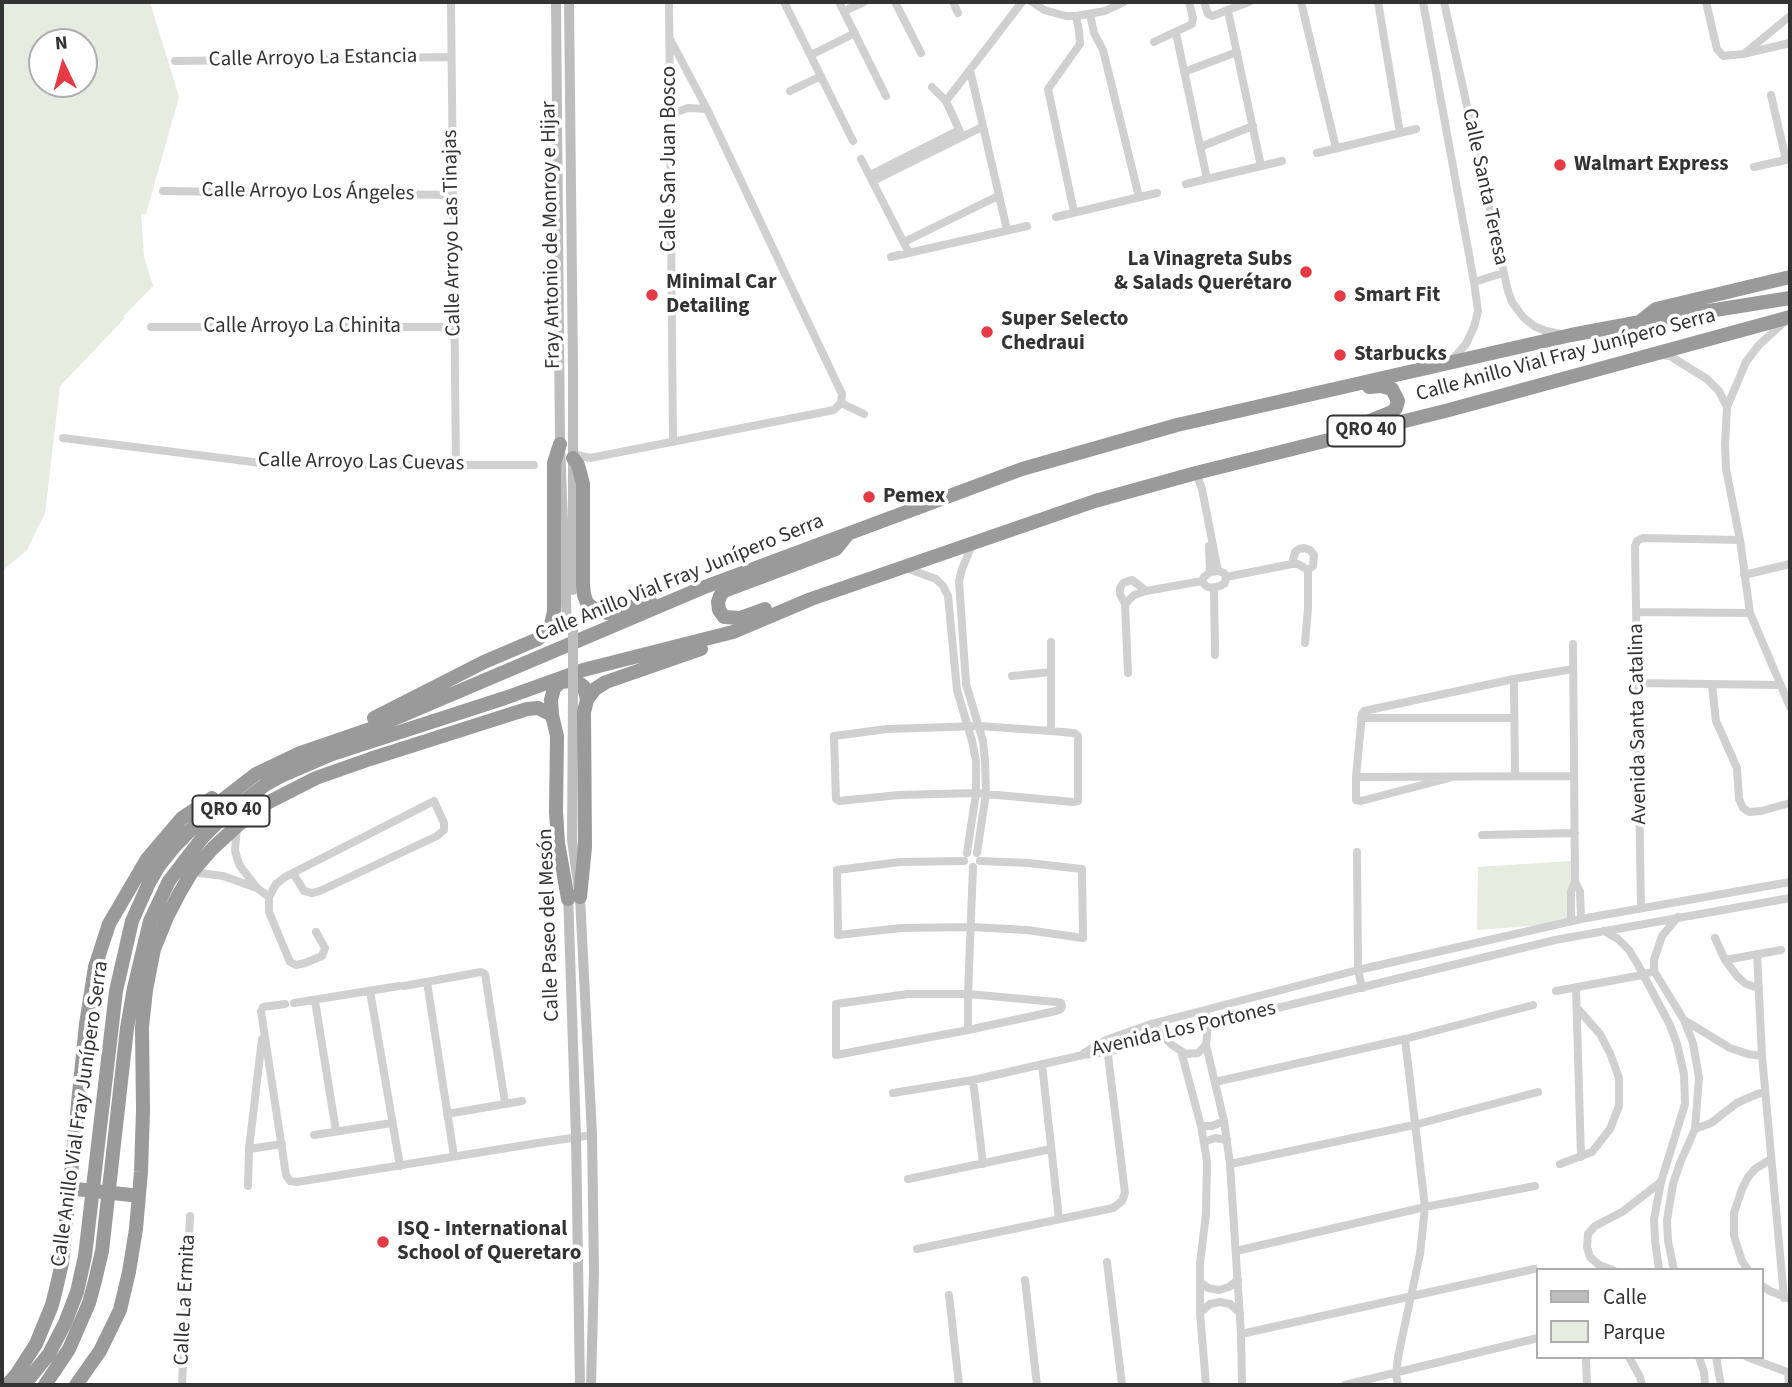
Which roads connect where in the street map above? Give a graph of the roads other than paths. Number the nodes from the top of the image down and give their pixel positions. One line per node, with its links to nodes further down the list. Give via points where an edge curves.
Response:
1 (451, 2): 36 (street, Calle Arroyo Las Tinajas)
2 (556, 2): 48 (main road, Fray Antonio de Monroy e Hijar)
3 (569, 2): 49 (main road, Fray Antonio de Monroy e Hijar)
4 (669, 2): 29 (street, Calle San Juan Bosco)
5 (784, 2): 35 (street)
6 (839, 2): 21 (street)
7 (864, 2): 21 (street)
8 (895, 2): 33 (street)
9 (953, 2): 23 (street)
10 (1022, 2): 38 (street)
11 (1032, 2): 25 (street, via 1044,10)
12 (1124, 2): 24 (street)
13 (1189, 2): 28 (street, via 1192,24)
14 (1204, 2): 22 (street, via 1208,14)
15 (1249, 2): 22 (street)
16 (1301, 2): 57 (street)
17 (1378, 2): 54 (street)
18 (1423, 2): 81 (street, Calle Santa Teresa)
19 (1444, 2): 79 (street, Calle Santa Teresa)
20 (1706, 2): 34 (street, via 1718,52 1726,57)
21 (844, 11): 27 (street)
22 (1228, 11): 32 (street)
23 (958, 13)
24 (1090, 14): 25 (street); 71 (street)
25 (1076, 16): 72 (street, via 1080,44 1048,89)
26 (1790, 16): 34 (street)
27 (855, 33): 35 (street); 44 (street)
28 (1176, 33): 30 (street); 39 (street)
29 (669, 37): 46 (street); 47 (street, Calle San Juan Bosco)
30 (1154, 41)
31 (1790, 43): 34 (street)
32 (1237, 52): 39 (street); 50 (street)
33 (921, 53)
34 (1742, 54)
35 (811, 55): 40 (street)
36 (452, 57): 37 (street, Calle Arroyo La Estancia); 69 (street, Calle Arroyo Las Tinajas)
37 (175, 61)
38 (970, 70): 45 (street); 51 (street)
39 (1184, 72): 56 (street)
40 (821, 76): 42 (street); 55 (street)
41 (932, 87): 45 (street)
42 (790, 91)
43 (1771, 95): 60 (street)
44 (886, 96)
45 (946, 101): 53 (street)
46 (707, 109): 47 (street, via 688,108); 91 (street, via 842,394)
47 (670, 118): 95 (street, Calle San Juan Bosco)
48 (558, 121): 49 (main road); 96 (main road, Fray Antonio de Monroy e Hijar)
49 (570, 121): 98 (main road, Fray Antonio de Monroy e Hijar)
50 (1253, 126): 56 (street); 62 (street)
51 (982, 127): 53 (street); 70 (street)
52 (1416, 129): 54 (street)
53 (961, 133): 64 (street)
54 (1400, 133): 57 (street)
55 (853, 141)
56 (1200, 147): 65 (street)
57 (1336, 148): 58 (street)
58 (1317, 153)
59 (862, 159): 64 (street)
60 (1788, 159): 63 (street)
61 (1282, 161): 62 (street)
62 (1261, 166): 65 (street)
63 (1754, 167)
64 (872, 178): 76 (street)
65 (1207, 179): 66 (street)
66 (1186, 184)
67 (163, 191): 69 (street, Calle Arroyo Los Ángeles)
68 (1157, 193): 71 (street)
69 (453, 195): 86 (street, Calle Arroyo Las Tinajas)
70 (998, 196): 75 (street); 76 (street)
71 (1139, 197): 72 (street)
72 (1074, 212): 73 (street)
73 (1056, 217)
74 (1027, 226): 75 (street)
75 (1007, 230): 77 (street)
76 (904, 242): 77 (street)
77 (909, 253): 78 (street)
78 (891, 257)
79 (1503, 273): 81 (street); 87 (street, Calle Santa Teresa, via 1512,302 1523,317 1546,331)
80 (1790, 277): 84 (highway, via 1656,309)
81 (1474, 282): 89 (street, Calle Santa Teresa, via 1478,311 1474,327)
82 (1790, 298): 84 (highway, Calle Anillo Vial Fray Junípero Serra / QRO 40)
83 (1789, 318): 88 (highway, Calle Anillo Vial Fray Junípero Serra / QRO 40); 92 (street, via 1746,362)
84 (1640, 322): 87 (highway, Calle Anillo Vial Fray Junípero Serra / QRO 40)
85 (150, 327): 86 (street, Calle Arroyo La Chinita)
86 (454, 327): 99 (street, Calle Arroyo Las Tinajas)
87 (1571, 335): 89 (highway, Calle Anillo Vial Fray Junípero Serra / QRO 40)
88 (1651, 354): 92 (street, via 1670,356 1707,379); 97 (highway, Calle Anillo Vial Fray Junípero Serra / QRO 40)
89 (1450, 362): 90 (highway, Calle Anillo Vial Fray Junípero Serra / QRO 40)
90 (1283, 402): 97 (highway, via 1381,386 1392,389 1397,398 1396,408 1386,416 1311,437); 102 (highway, Calle Anillo Vial Fray Junípero Serra / QRO 40, via 1177,425 1023,469)
91 (841, 403): 93 (street); 95 (street, via 834,410)
92 (1727, 407): 103 (street, via 1726,468)
93 (864, 414)
94 (63, 438): 99 (street, Calle Arroyo Las Cuevas, via 277,465)
95 (673, 442): 98 (street)
96 (560, 444): 98 (main road, Fray Antonio de Monroy e Hijar); 146 (highway, via 554,463 554,611 547,632)
97 (1294, 449): 101 (highway, Calle Anillo Vial Fray Junípero Serra / QRO 40)
98 (570, 461): 115 (highway, via 578,465 583,484 583,584 590,607 617,612); 137 (main road, bridge, via 570,627)
99 (456, 465): 100 (street, Calle Arroyo Las Cuevas)
100 (534, 465)
101 (1196, 473): 104 (highway, Calle Anillo Vial Fray Junípero Serra / QRO 40); 108 (street)
102 (848, 534): 115 (highway, Calle Anillo Vial Fray Junípero Serra / QRO 40); 118 (highway, via 836,549 724,591 718,606 724,617 740,618)
103 (1740, 540): 110 (street); 120 (street, Avenida Santa Catalina, via 1637,541)
104 (974, 542): 107 (highway, Calle Anillo Vial Fray Junípero Serra / QRO 40); 113 (street)
105 (1292, 564): 109 (street); 109 (street, via 1295,552 1310,550 1314,560); 111 (street)
106 (1790, 564): 110 (street)
107 (903, 567): 114 (street); 118 (highway, Calle Anillo Vial Fray Junípero Serra / QRO 40)
108 (1213, 568): 111 (street); 112 (street)
109 (1308, 570): 125 (street)
110 (1744, 575): 121 (street)
111 (1226, 577): 116 (street, via 1225,583)
112 (1202, 581): 116 (street); 117 (street)
113 (960, 582): 114 (street); 124 (street)
114 (943, 586): 124 (street)
115 (702, 588): 146 (highway, Calle Anillo Vial Fray Junípero Serra / QRO 40)
116 (1214, 588): 127 (street)
117 (1146, 591): 119 (street); 119 (street, via 1132,580 1123,583 1119,591)
118 (811, 599): 122 (highway, Calle Anillo Vial Fray Junípero Serra / QRO 40)
119 (1125, 604): 130 (street)
120 (1637, 612): 121 (street); 133 (street, Avenida Santa Catalina)
121 (1750, 613): 135 (street)
122 (733, 632): 136 (highway, Calle Anillo Vial Fray Junípero Serra / QRO 40, via 583,670); 137 (highway)
123 (1051, 642): 129 (street)
124 (958, 643): 142 (street, via 957,690); 143 (street)
125 (1305, 643)
126 (1573, 645): 128 (street)
127 (1215, 655)
128 (1573, 669): 132 (street); 149 (street)
129 (1051, 672): 131 (street); 144 (street)
130 (1128, 673)
131 (1012, 676)
132 (1514, 680): 140 (street, via 1364,711); 141 (street)
133 (1638, 683): 134 (street); 169 (street, Avenida Santa Catalina)
134 (1712, 685): 135 (street); 154 (street, via 1716,722 1737,768 1743,808 1761,811)
135 (1780, 685): 138 (street)
136 (505, 698): 145 (highway); 278 (highway, Calle Anillo Vial Fray Junípero Serra / QRO 40, via 332,754 283,775 222,818 169,881 150,921 134,988 95,1281 69,1349)
137 (576, 698): 139 (highway, via 584,687 561,682 554,688); 167 (highway, via 584,712 585,847)
138 (1790, 707)
139 (552, 715): 145 (highway, via 538,708 527,709); 167 (highway, via 557,736 558,843)
140 (1361, 718): 141 (street); 150 (street)
141 (1514, 718): 148 (street)
142 (967, 726): 143 (street); 152 (street, via 976,761); 152 (street, via 834,736 834,795 839,801)
143 (979, 726): 144 (street); 153 (street)
144 (1051, 731): 153 (street, via 1078,736 1078,801)
145 (415, 745): 155 (highway, via 316,778 265,804)
146 (320, 747): 147 (highway, Calle Anillo Vial Fray Junípero Serra / QRO 40)
147 (256, 774): 245 (highway, via 182,818 146,859 109,924 95,967 86,1024); 277 (highway, Calle Anillo Vial Fray Junípero Serra / QRO 40, via 212,808 175,846 149,883 132,921 116,991 77,1292 49,1353)
148 (1516, 776): 149 (street); 151 (street)
149 (1574, 776): 156 (street)
150 (1356, 777): 151 (street); 151 (street, via 1355,796 1361,801)
151 (1453, 777)
152 (976, 793): 153 (street); 159 (street)
153 (986, 793): 160 (street)
154 (1790, 803)
155 (238, 825): 161 (highway); 165 (street, via 236,858)
156 (1574, 833): 157 (street); 163 (street)
157 (1482, 835)
158 (1357, 852): 182 (street)
159 (965, 857): 160 (street, via 972,852); 160 (street, via 965,865); 174 (street, via 837,870 838,935)
160 (976, 860): 174 (street); 174 (street, via 1082,869 1083,937)
161 (192, 873): 165 (street, via 223,876); 246 (highway, via 154,949 146,990)
162 (293, 873): 162 (street, via 434,801 444,823 438,836 320,891 304,891); 166 (street, via 276,884)
163 (1575, 882): 171 (street); 172 (street)
164 (1790, 883): 169 (street, Avenida Los Portones)
165 (257, 888): 166 (street)
166 (269, 897): 176 (street, via 269,912 290,962 305,964 322,956 324,948)
167 (574, 898): 225 (main road, Calle Paseo del Mesón); 226 (main road, Calle Paseo del Mesón)
168 (1790, 898): 170 (street, Avenida Los Portones)
169 (1641, 908): 171 (street, Avenida Los Portones)
170 (1678, 917): 175 (street, Avenida Los Portones); 183 (street, via 1662,936)
171 (1581, 919): 172 (street, Avenida Los Portones)
172 (1571, 921): 173 (street, Avenida Los Portones)
173 (1552, 925): 178 (street); 182 (street, Avenida Los Portones)
174 (971, 927): 191 (street)
175 (1604, 931): 178 (street, Avenida Los Portones); 184 (street, via 1629,950)
176 (316, 932)
177 (1716, 938): 181 (street)
178 (1555, 940): 186 (street, Avenida Los Portones)
179 (1781, 950): 180 (street)
180 (1757, 954): 181 (street); 188 (street)
181 (1725, 960): 188 (street, via 1746,984)
182 (1358, 970): 186 (street); 195 (street, Avenida Los Portones)
183 (1654, 971): 184 (street); 196 (street)
184 (1642, 975): 187 (street); 234 (street, via 1670,1025 1684,1074 1685,1104)
185 (427, 982): 189 (street); 216 (street, via 485,974); 217 (street)
186 (1362, 988): 198 (street, Avenida Los Portones)
187 (1576, 988): 190 (street); 194 (street)
188 (1759, 988): 208 (street)
189 (370, 991): 192 (street); 219 (street)
190 (1556, 991)
191 (968, 994): 199 (street); 199 (street, via 1062,1006); 199 (street, via 908,994 836,1004 836,1055)
192 (315, 1000): 200 (street, via 261,1009); 223 (street)
193 (1533, 1005): 202 (street)
194 (1577, 1008): 233 (street); 233 (street, via 1600,1034 1619,1078 1619,1106 1610,1129 1592,1152)
195 (1205, 1010): 197 (street, Avenida Los Portones); 198 (street)
196 (1684, 1020): 208 (street, via 1730,1048); 222 (street, via 1699,1078)
197 (1151, 1024): 201 (street); 203 (street, Avenida Los Portones)
198 (1208, 1026): 201 (street, Avenida Los Portones); 204 (street)
199 (968, 1030)
200 (263, 1031): 229 (street); 230 (street)
201 (1163, 1037): 205 (street); 206 (street, Avenida Los Portones)
202 (1405, 1039): 211 (street); 220 (street)
203 (1106, 1040): 206 (street); 207 (street, Avenida Los Portones)
204 (1206, 1045): 205 (street, via 1198,1053); 211 (street)
205 (1181, 1051): 221 (street)
206 (1108, 1052): 207 (street, Avenida Los Portones); 249 (street, via 1125,1193 1113,1208)
207 (1083, 1055): 209 (street)
208 (1762, 1056): 213 (street)
209 (1042, 1064): 210 (street); 231 (street)
210 (973, 1080): 214 (street); 237 (street)
211 (1215, 1082): 218 (street)
212 (1538, 1092): 220 (street)
213 (1765, 1092): 222 (street); 235 (street)
214 (893, 1093)
215 (522, 1101): 216 (street)
216 (505, 1103): 217 (street)
217 (447, 1114): 232 (street)
218 (1224, 1121): 221 (street); 227 (street)
219 (392, 1123): 223 (street); 240 (street)
220 (1415, 1125): 238 (street); 247 (street)
221 (1201, 1126): 228 (street)
222 (1695, 1129): 236 (street)
223 (336, 1131): 224 (street)
224 (314, 1135)
225 (592, 1135): 226 (street); 282 (main road, Calle Paseo del Mesón)
226 (576, 1137): 232 (street); 281 (main road, Calle Paseo del Mesón)
227 (1227, 1140): 228 (street); 238 (street)
228 (1204, 1142): 260 (street, via 1206,1214)
229 (282, 1144): 230 (street); 240 (street, via 290,1181)
230 (249, 1149): 243 (street)
231 (1051, 1149): 237 (street); 249 (street)
232 (454, 1156): 240 (street)
233 (1581, 1157): 239 (street)
234 (1668, 1159): 236 (street); 242 (street)
235 (1771, 1159): 256 (street, via 1748,1177 1734,1213 1734,1236); 264 (street)
236 (1680, 1163): 255 (street, via 1667,1220)
237 (983, 1164): 241 (street)
238 (1230, 1164): 251 (street)
239 (1560, 1164)
240 (400, 1166)
241 (908, 1179)
242 (1661, 1182): 253 (street, via 1588,1234 1590,1257); 254 (street, via 1654,1219)
243 (248, 1186)
244 (1535, 1186): 247 (street)
245 (73, 1189): 246 (highway, bridge); 276 (highway, via 52,1305 36,1344)
246 (135, 1196): 279 (highway, via 136,1229 120,1310)
247 (1426, 1207): 251 (street); 263 (street)
248 (190, 1216): 280 (street, Calle La Ermita)
249 (1059, 1219): 250 (street)
250 (917, 1249)
251 (1236, 1251): 259 (street)
252 (1107, 1262): 285 (street)
253 (1607, 1268)
254 (1659, 1268)
255 (1674, 1268)
256 (1747, 1268)
257 (1534, 1269): 263 (street)
258 (1025, 1280): 284 (street)
259 (1238, 1280): 260 (street, via 1219,1290); 266 (street)
260 (1199, 1282): 265 (street)
261 (1764, 1287): 264 (street)
262 (949, 1295): 283 (street)
263 (1412, 1297): 267 (street); 275 (street)
264 (1787, 1298)
265 (1200, 1312): 266 (street, via 1220,1302); 286 (street)
266 (1240, 1313): 267 (street)
267 (1241, 1334): 287 (street)
268 (1536, 1339): 275 (street)
269 (1586, 1359): 290 (street)
270 (1630, 1359): 291 (street)
271 (1700, 1359): 292 (street)
272 (1716, 1359): 293 (street)
273 (1751, 1359): 274 (street)
274 (1789, 1373): 294 (street)
275 (1396, 1374): 288 (street); 289 (street)
276 (7, 1385)
277 (24, 1385)
278 (45, 1385)
279 (76, 1385)
280 (182, 1385)
281 (580, 1385)
282 (592, 1385)
283 (959, 1385)
284 (1037, 1385)
285 (1122, 1385)
286 (1206, 1385)
287 (1242, 1385)
288 (1345, 1385)
289 (1398, 1385)
290 (1587, 1385)
291 (1642, 1385)
292 (1705, 1385)
293 (1721, 1385)
294 (1789, 1385)

